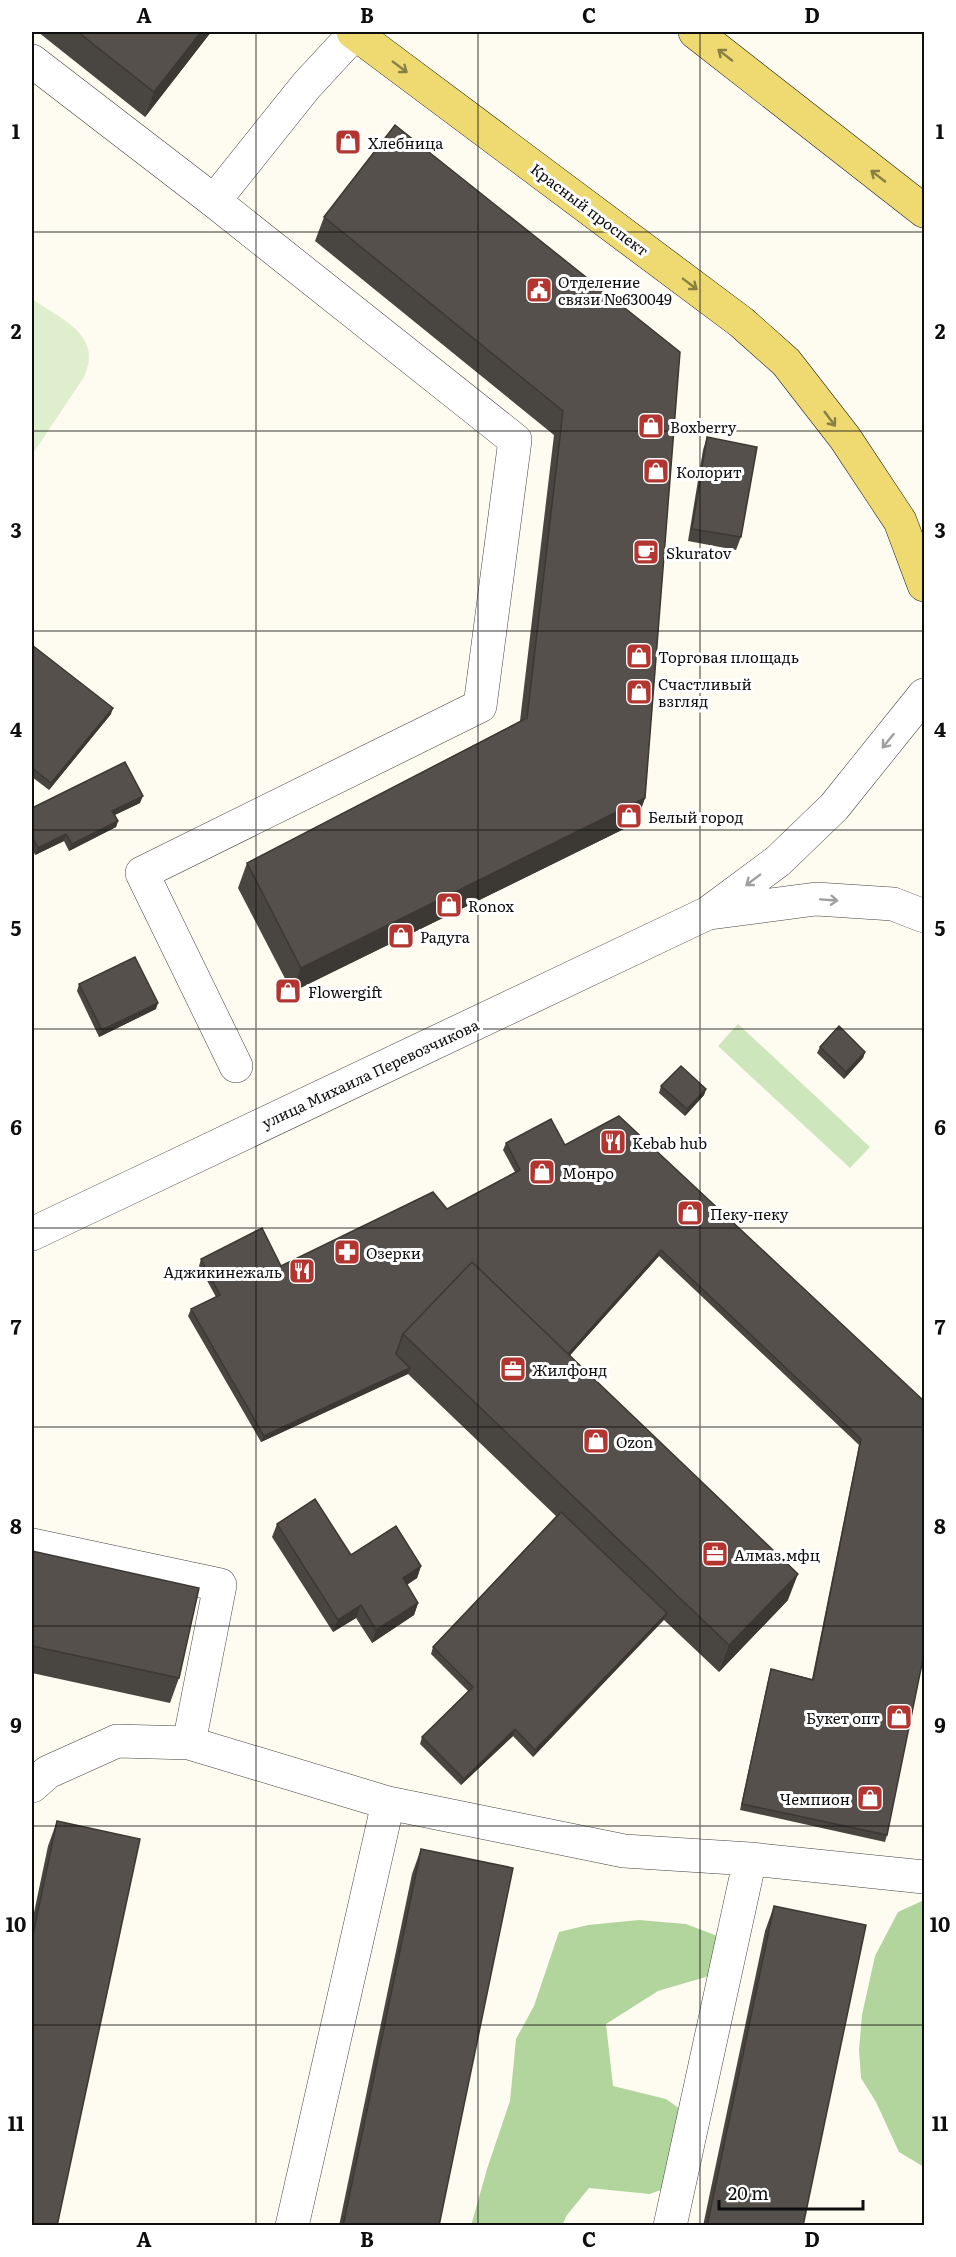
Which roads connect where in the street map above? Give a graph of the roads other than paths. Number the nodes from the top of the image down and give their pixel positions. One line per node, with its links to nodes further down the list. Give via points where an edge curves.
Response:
1 (355, 32): 4 (street, via 306,86); 6 (main road, Красный проспект, one-way to 6, via 741,322 786,362 845,438 900,521)
2 (695, 32): 5 (main road, one-way to 2)
3 (32, 61): 4 (street)
4 (214, 201): 10 (street, via 515,440 480,706 142,873)
5 (924, 212)
6 (924, 585)
7 (924, 695): 8 (street, one-way to 8, via 834,807 778,861)
8 (708, 913): 9 (street, one-way to 9, via 816,899 893,904); 11 (street, улица Михаила Перевозчикова)
9 (924, 916)
10 (236, 1066)
11 (32, 1234)
12 (32, 1545): 13 (street, via 220,1586)
13 (189, 1743): 14 (street, via 117,1741 48,1772); 15 (street)
14 (32, 1786)
15 (388, 1803): 16 (street, via 624,1851); 18 (street)
16 (750, 1859): 17 (street); 19 (street)
17 (924, 1877)
18 (292, 2226)
19 (670, 2226)

